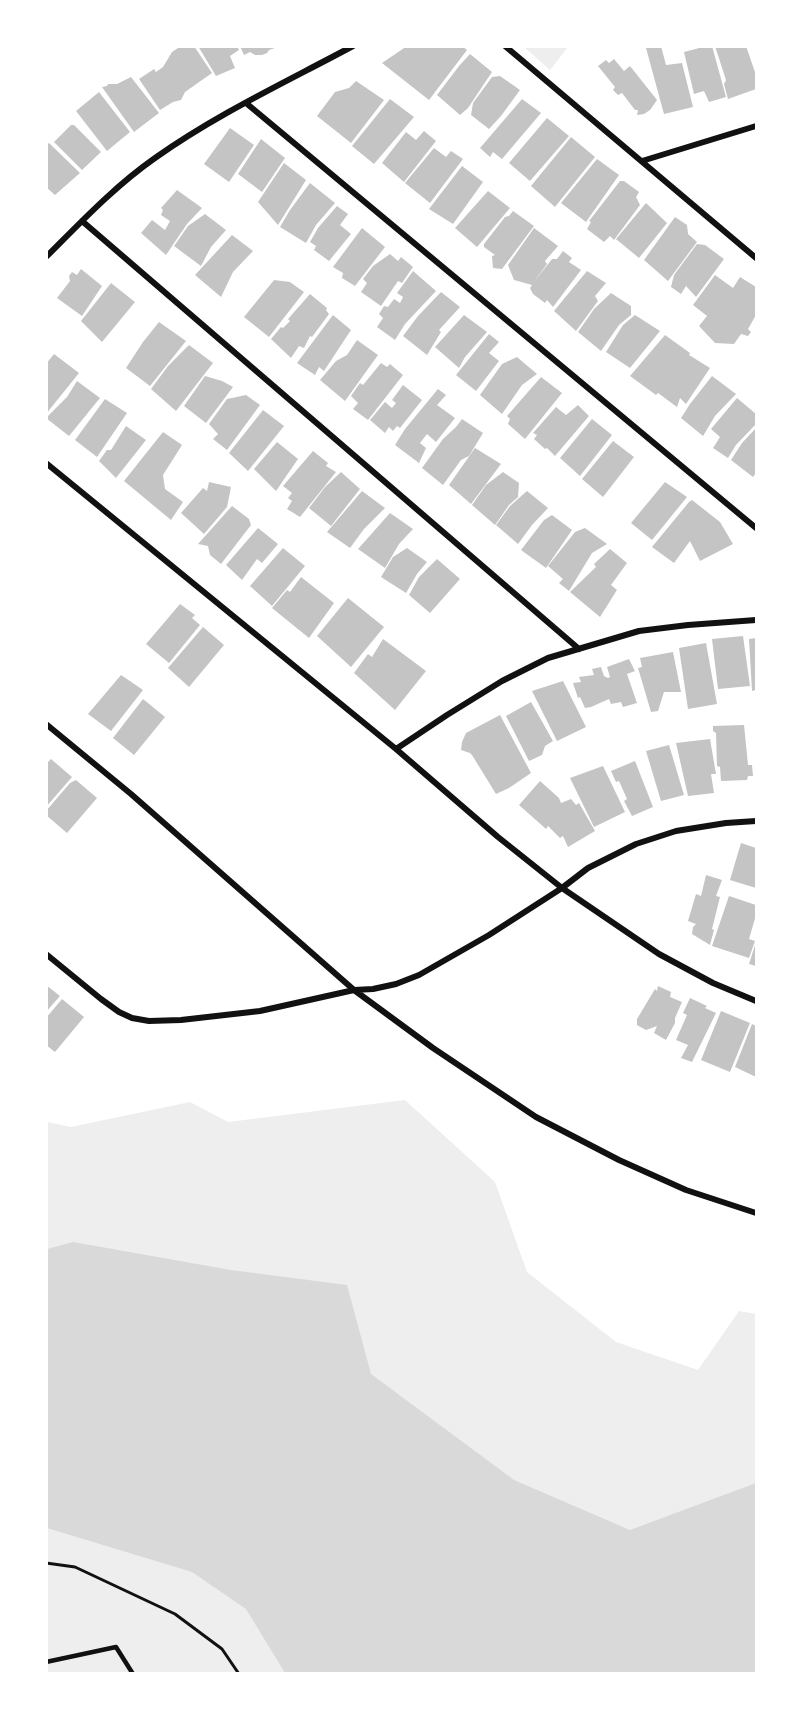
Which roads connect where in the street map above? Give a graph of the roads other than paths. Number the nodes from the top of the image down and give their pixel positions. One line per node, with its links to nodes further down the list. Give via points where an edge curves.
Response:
1 (353, 46): 3 (street)
2 (505, 46): 5 (street)
3 (246, 103): 6 (street, via 152,160); 10 (street)
4 (756, 126): 5 (street)
5 (642, 161): 8 (street)
6 (82, 221): 7 (street); 12 (street)
7 (46, 257)
8 (756, 258)
9 (46, 463): 14 (street)
10 (756, 528)
11 (756, 620): 12 (street, via 639,632)
12 (579, 649): 14 (street, via 548,658 502,681)
13 (46, 724): 18 (street)
14 (396, 749): 16 (street)
15 (756, 820): 16 (street, via 675,831 646,841 588,868)
16 (562, 888): 18 (street, via 489,936 419,975 396,984); 19 (street, via 658,954)
17 (46, 954): 18 (street, via 119,1012 149,1022 260,1011)
18 (354, 990): 20 (street, via 536,1117 686,1190)
19 (756, 1001)
20 (756, 1213)
21 (46, 1662): 22 (lane, via 116,1647)
22 (133, 1674)

